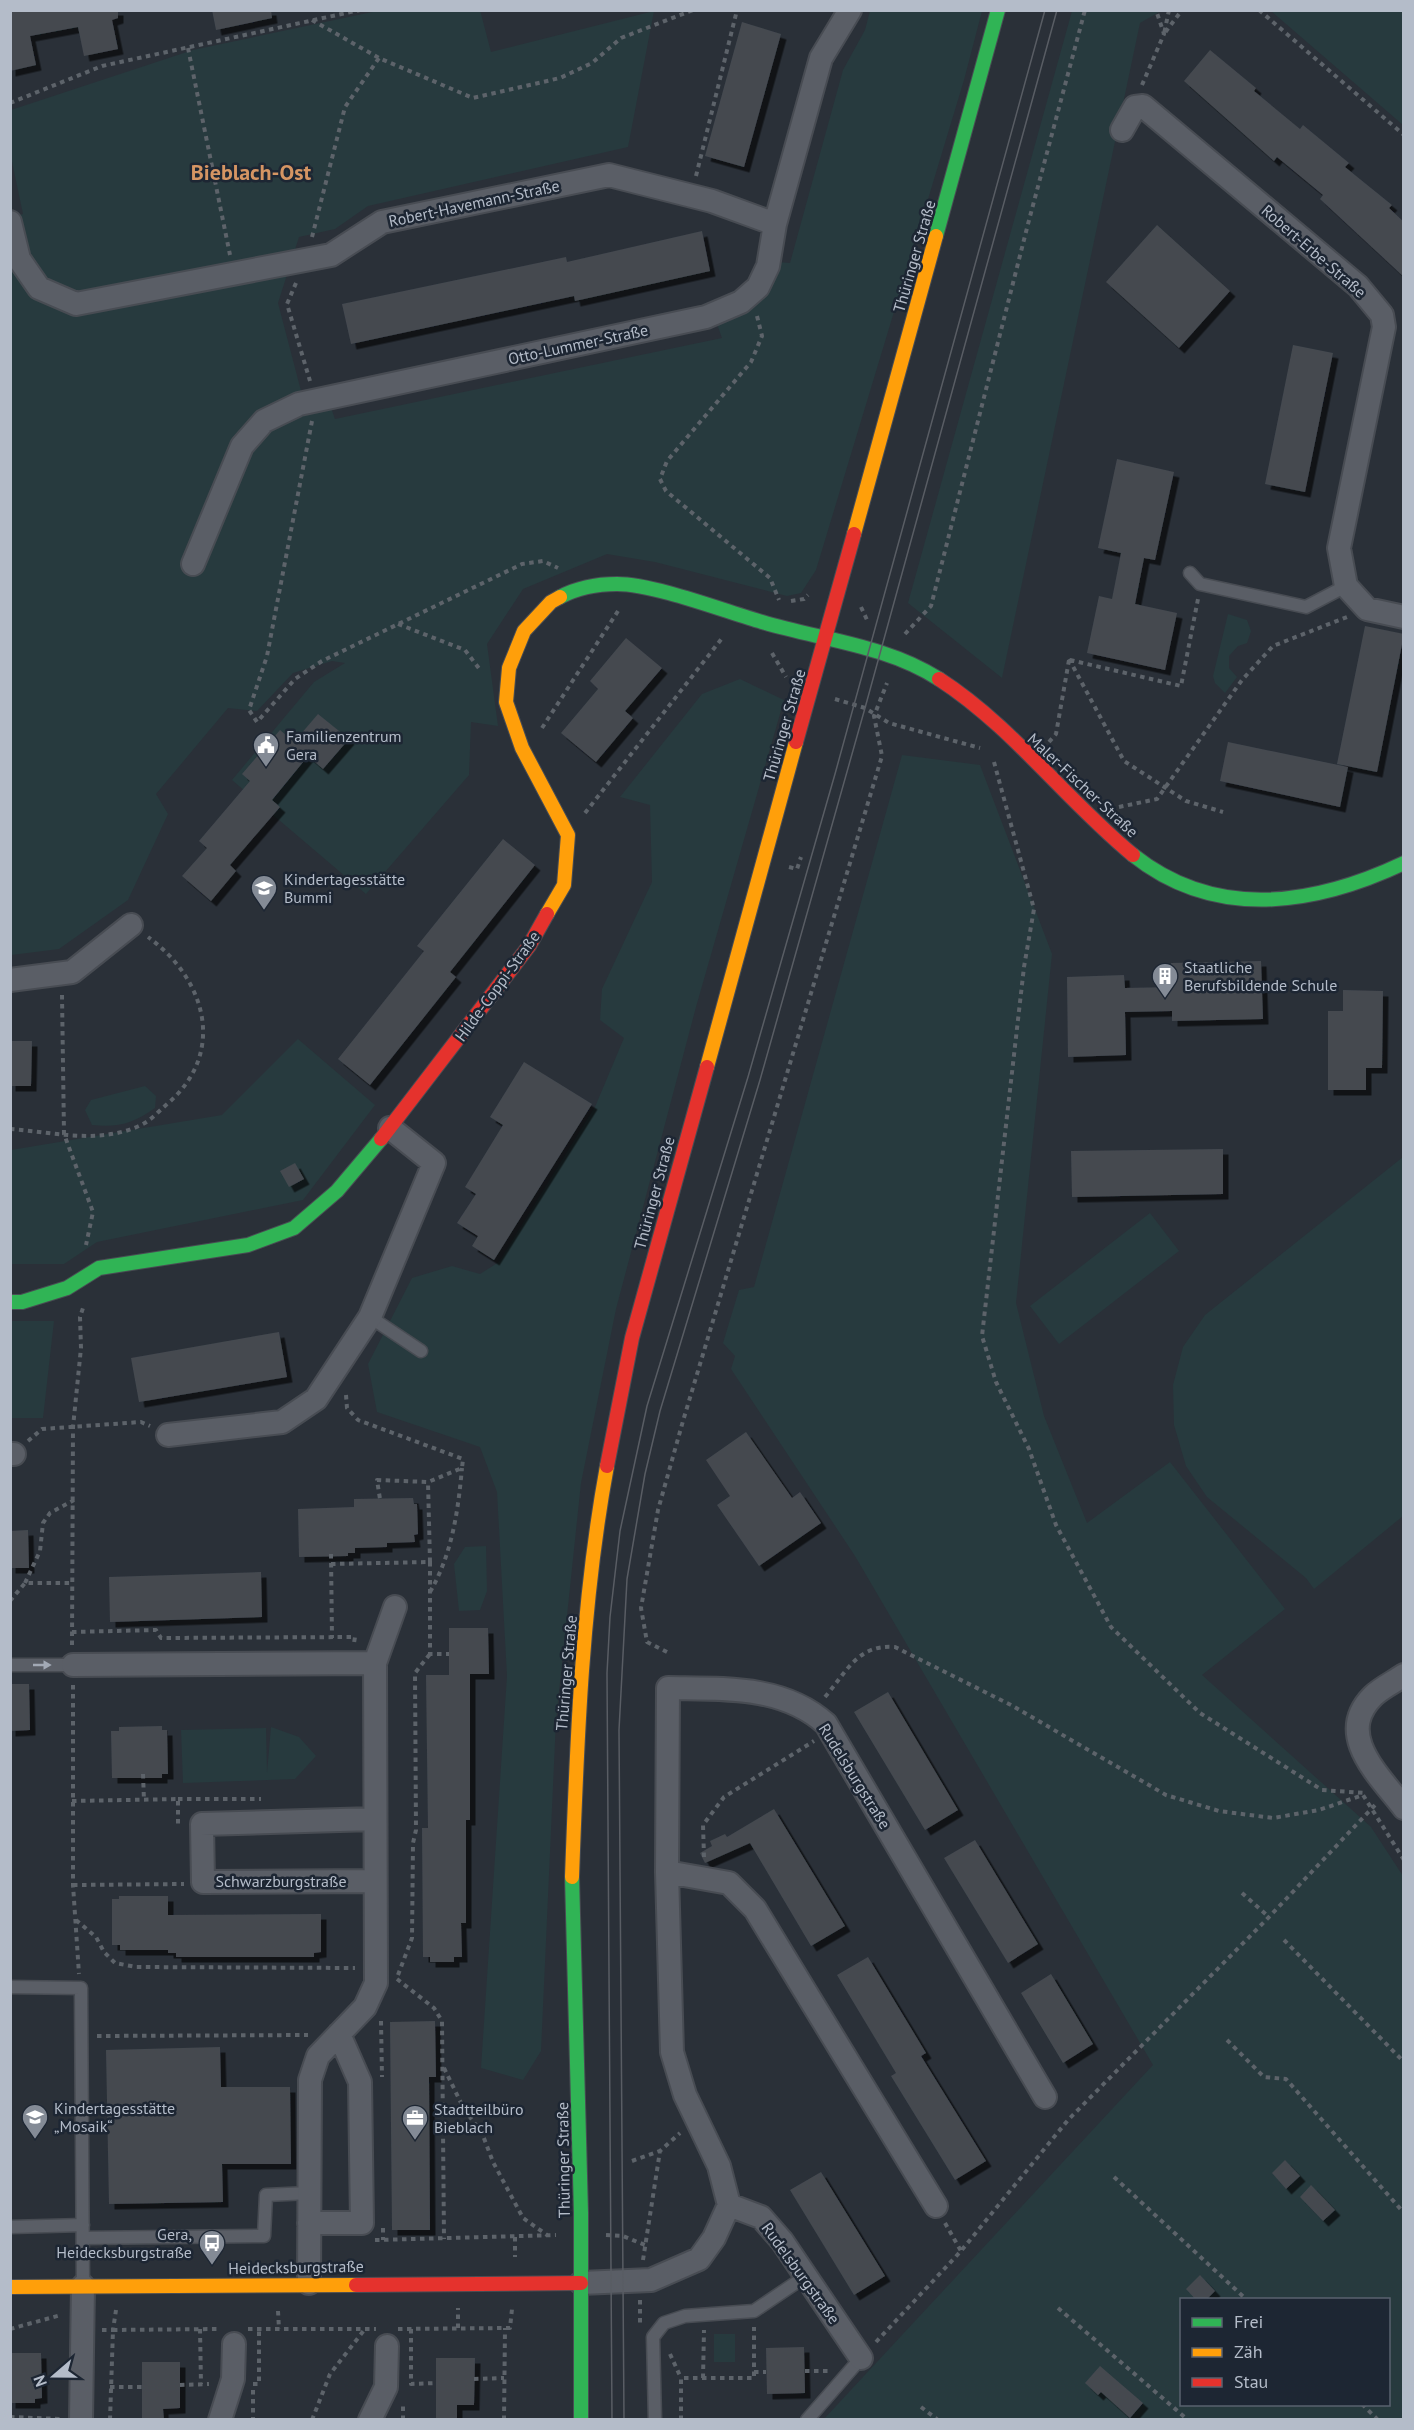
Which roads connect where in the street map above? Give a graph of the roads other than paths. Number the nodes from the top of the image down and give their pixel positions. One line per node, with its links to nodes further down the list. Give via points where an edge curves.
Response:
1 (850, 10): 5 (street, Otto-Lummer-Straße, via 821,58)
2 (998, 10): 10 (street, Thüringer Straße)
3 (1122, 130): 8 (street, Robert-Erbe-Straße, via 1135,107 1143,106 1358,286 1382,315 1384,327 1339,548)
4 (10, 222): 5 (street, Robert-Havemann-Straße, via 20,259 39,288 76,304 331,255 382,222 609,175 691,195)
5 (775, 224): 6 (street, Otto-Lummer-Straße, via 768,266 758,287 706,317 316,400 264,421 242,446)
6 (193, 564)
7 (1190, 573): 8 (lane, via 1200,584 1306,607)
8 (1346, 586): 9 (street, via 1367,609)
9 (1404, 617)
10 (826, 638): 11 (street, Maler-Fischer-Straße, via 897,657 970,699 1102,829 1139,859 1187,888 1247,901 1294,898 1329,892); 14 (street, Hilde-Coppi-Straße, via 618,584 573,590 551,602 524,631 509,668 506,702 522,748 568,835 564,885 529,946); 40 (street, Thüringer Straße, via 632,1338 594,1536 577,1738 572,1890)
11 (1404, 863)
12 (131, 925): 13 (street, via 72,972)
13 (10, 980)
14 (390, 1128): 15 (street, Hilde-Coppi-Straße, via 337,1191 294,1228 248,1245 99,1268 67,1288); 16 (street, via 434,1163)
15 (10, 1302)
16 (370, 1317): 17 (lane); 18 (street, via 316,1398 282,1422)
17 (421, 1351)
18 (168, 1436)
19 (394, 1607): 20 (street)
20 (364, 1664): 22 (street); 25 (street)
21 (10, 1665): 22 (lane, one-way to 22)
22 (73, 1665)
23 (1404, 1675): 24 (street, via 1373,1696 1361,1712 1356,1732 1360,1751)
24 (1393, 1793)
25 (374, 1819): 27 (street); 27 (street, Schwarzburgstraße, via 202,1824 202,1882)
26 (667, 1872): 30 (street, Rudelsburgstraße, via 668,1688 731,1689 773,1695 813,1712 830,1731); 32 (street, Rudelsburgstraße, via 672,2052 719,2166); 33 (street, via 729,1883 755,1909)
27 (374, 1881): 29 (street, via 376,1983 365,2007)
28 (10, 1987): 35 (lane, via 81,1988)
29 (328, 2035): 31 (street, via 310,2080); 34 (street, via 360,2082 362,2223)
30 (1045, 2097)
31 (309, 2193): 34 (street); 37 (lane, via 266,2195 264,2236)
32 (729, 2205): 38 (street, Rudelsburgstraße, via 761,2217); 40 (street, via 699,2259 651,2280)
33 (936, 2206)
34 (309, 2223): 39 (street)
35 (83, 2225): 36 (lane); 37 (lane)
36 (10, 2227)
37 (83, 2238): 41 (lane)
38 (806, 2276): 45 (street, Rudelsburgstraße); 50 (lane, via 754,2311 685,2316 664,2323 653,2337)
39 (309, 2283): 40 (street, Heidecksburgstraße); 41 (street, Heidecksburgstraße)
40 (581, 2283): 49 (street, Thüringer Straße)
41 (83, 2286): 42 (street, Heidecksburgstraße); 46 (street)
42 (10, 2287)
43 (233, 2334): 47 (street, via 233,2379)
44 (387, 2346): 48 (street, via 386,2387)
45 (861, 2358): 51 (lane)
46 (81, 2420)
47 (220, 2420)
48 (370, 2420)
49 (581, 2420)
50 (655, 2420)
51 (807, 2420)

